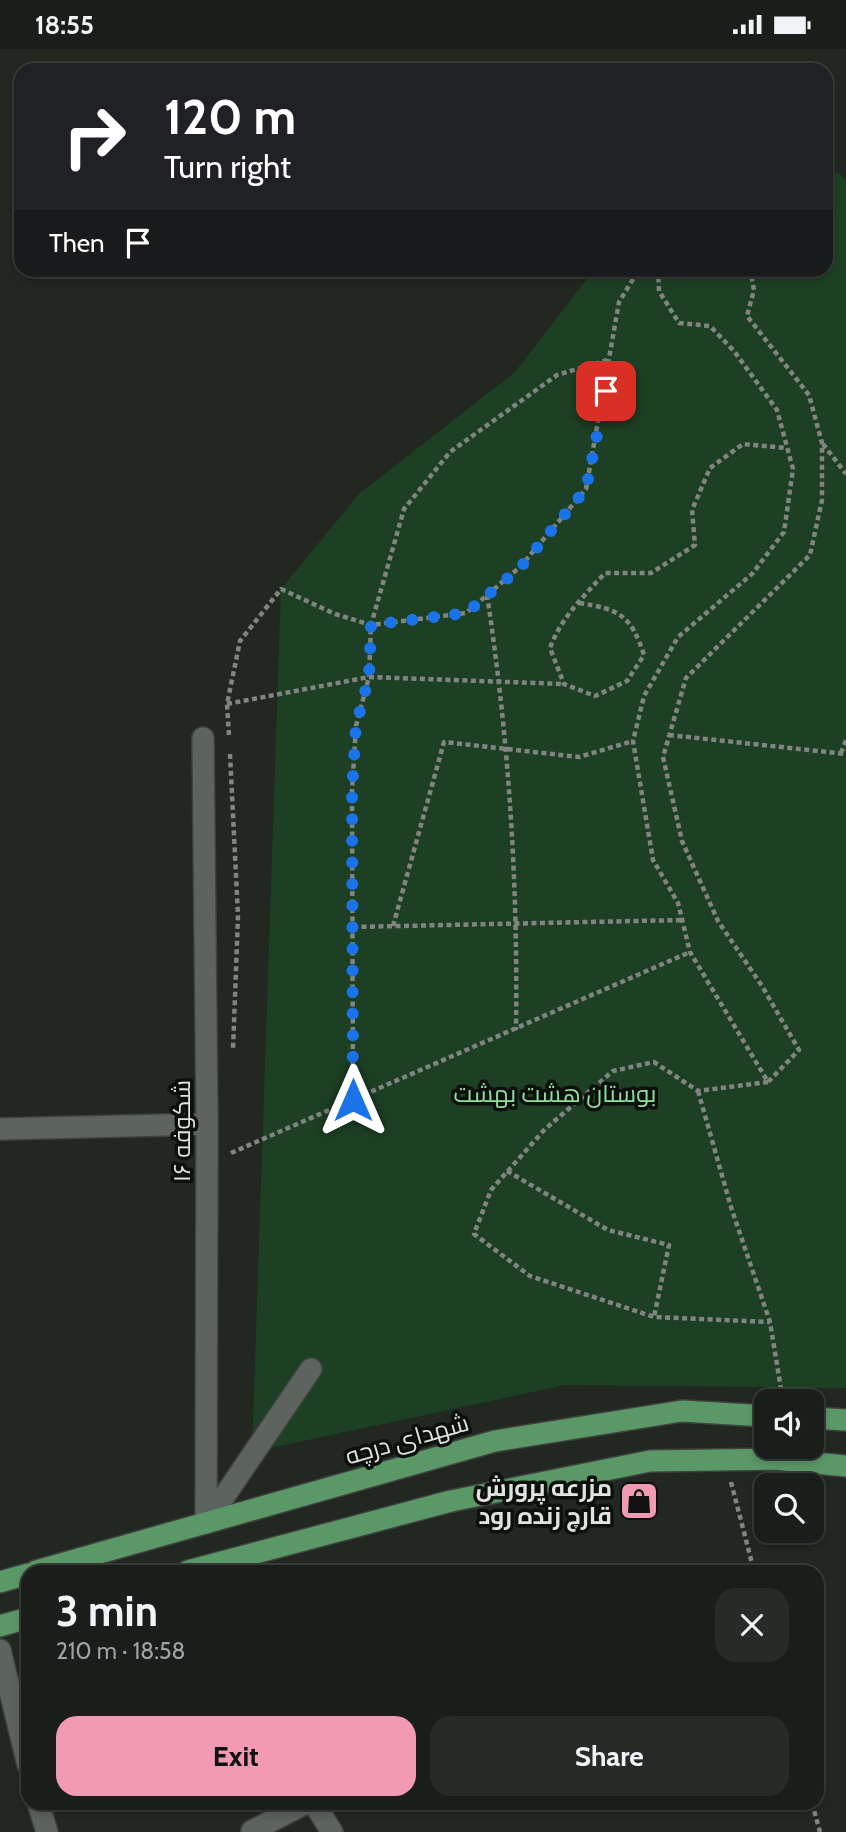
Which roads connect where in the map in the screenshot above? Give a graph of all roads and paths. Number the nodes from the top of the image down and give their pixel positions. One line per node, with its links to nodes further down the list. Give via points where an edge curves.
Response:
1 (634, 277): 4 (path, via 619,302)
2 (658, 277): 6 (path, via 659,291 679,323 710,326 734,351 777,410)
3 (752, 277): 5 (path, via 754,290 747,316 809,395)
4 (610, 359): 8 (path, via 586,489 520,568); 10 (path, via 557,376 450,452 404,509)
5 (822, 443): 7 (path); 15 (path, via 822,500 810,555 685,678)
6 (787, 447): 9 (path, via 743,444 710,468 692,510 695,545 651,573 605,573); 18 (path, via 793,469 784,532 752,574 678,637 644,696)
7 (846, 474)
8 (487, 595): 10 (path, via 466,613); 12 (path)
9 (579, 603): 13 (path, via 558,625 550,648); 13 (path, via 612,607 635,628 644,655 627,681 595,696)
10 (371, 625): 11 (path); 14 (path, via 281,589 240,641)
11 (369, 677): 12 (path); 14 (path); 24 (path, via 356,726)
12 (500, 682): 13 (path); 19 (path)
13 (564, 684)
14 (227, 704): 27 (path, via 238,916)
15 (669, 734): 20 (path); 28 (path, via 663,757 682,841 718,921 799,1050)
16 (203, 739): 31 (street, شکوفه ۱۶)
17 (846, 740): 20 (path)
18 (633, 741): 19 (path, via 579,757); 21 (path, via 653,860 678,903)
19 (506, 748): 22 (path); 23 (path, via 444,742)
20 (843, 753)
21 (682, 920): 22 (path); 25 (path)
22 (517, 923): 23 (path); 26 (path)
23 (393, 926): 24 (path)
24 (353, 927): 30 (path)
25 (690, 952): 26 (path); 28 (path)
26 (516, 1030): 30 (path)
27 (232, 1056)
28 (768, 1081): 29 (path)
29 (698, 1091): 34 (path, via 654,1062 613,1072 545,1129); 36 (path)
30 (353, 1100): 33 (path, via 229,1154)
31 (207, 1124): 32 (street); 44 (street, شکوفه ۱۶)
32 (0, 1129)
33 (229, 1140)
34 (507, 1171): 35 (path, via 608,1230 670,1245); 35 (path, via 491,1190 474,1234 530,1276)
35 (654, 1317): 36 (path)
36 (770, 1322): 38 (path)
37 (310, 1369): 44 (street)
38 (781, 1389)
39 (754, 1415): 44 (main road, شهدای درچه, via 681,1411 495,1441)
40 (824, 1419): 41 (main road)
41 (846, 1420)
42 (725, 1457): 43 (main road); 46 (main road, via 650,1461 451,1501); 47 (path)
43 (846, 1466)
44 (206, 1523): 45 (main road, شهدای درچه)
45 (76, 1565)
46 (215, 1565)
47 (752, 1565)
48 (21, 1576): 49 (main road)
49 (0, 1582)
50 (21, 1620): 51 (main road)
51 (0, 1626)
52 (0, 1650): 53 (street)
53 (21, 1736)
54 (40, 1810): 59 (street)
55 (292, 1810): 58 (street)
56 (318, 1810): 60 (street)
57 (815, 1810): 61 (path)
58 (252, 1831)
59 (47, 1832)
60 (332, 1832)
61 (820, 1832)

